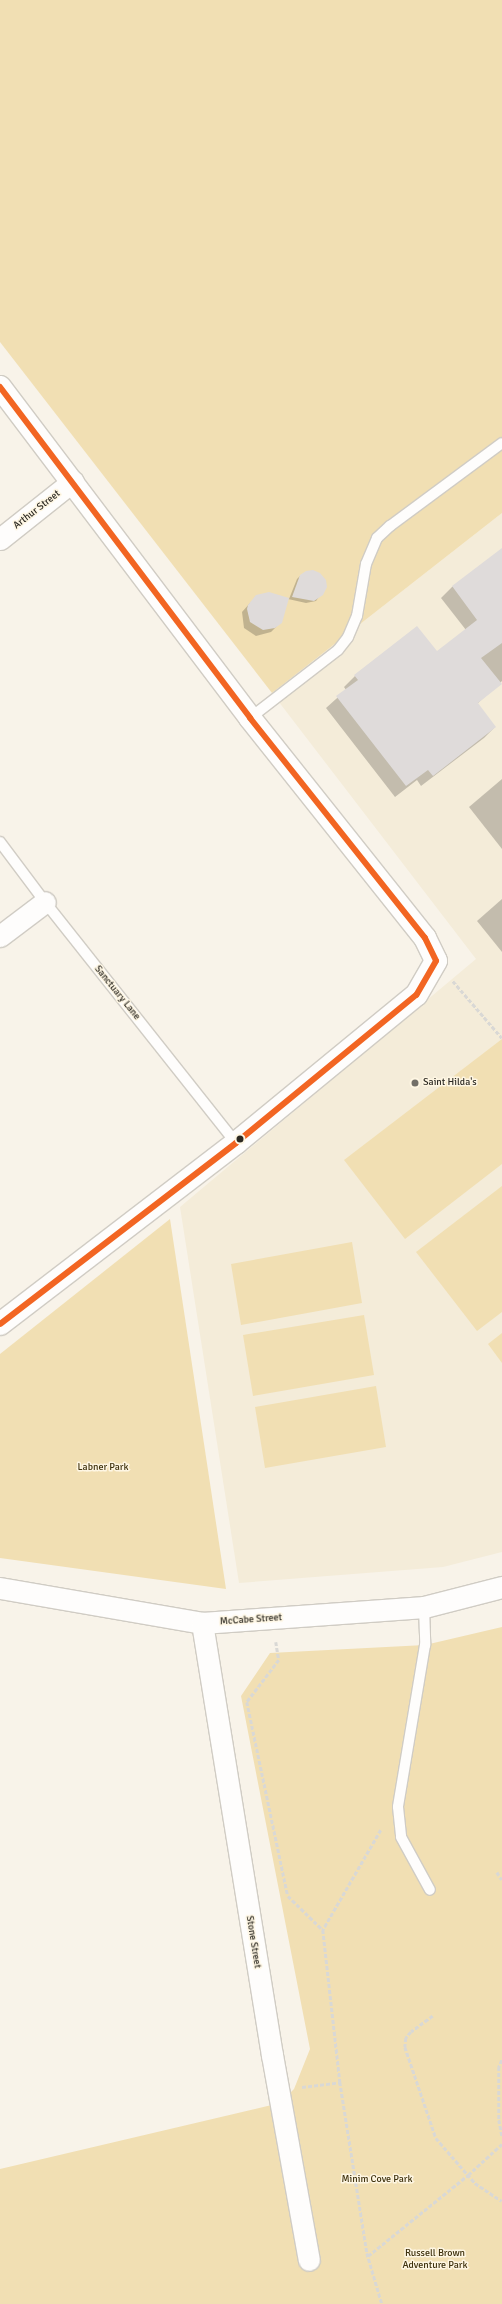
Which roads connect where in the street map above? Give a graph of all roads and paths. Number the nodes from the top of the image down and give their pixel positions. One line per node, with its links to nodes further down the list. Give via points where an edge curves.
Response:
1 (0, 387): 3 (street)
2 (502, 443): 5 (lane, via 377,538 366,564 357,616 348,637 338,650)
3 (73, 481): 4 (street, Arthur Street); 5 (street)
4 (0, 539)
5 (250, 718): 9 (street, via 425,938)
6 (0, 842): 7 (lane, Sanctuary Lane)
7 (44, 902): 8 (street); 11 (lane, Sanctuary Lane)
8 (0, 936)
9 (436, 962): 10 (path); 11 (street, via 416,995)
10 (502, 1038)
11 (236, 1143): 12 (street)
12 (0, 1324)
13 (502, 1587): 15 (street, McCabe Street)
14 (0, 1588): 17 (street, McCabe Street)
15 (424, 1607): 16 (street, McCabe Street); 18 (lane, via 425,1645)
16 (272, 1618): 17 (street, McCabe Street); 22 (path, via 279,1660 247,1702 288,1896)
17 (202, 1623): 26 (street, Stone Street)
18 (398, 1807): 21 (lane, via 402,1837 420,1876); 22 (path, via 374,1839)
19 (497, 1872): 20 (path)
20 (502, 1880)
21 (430, 1890)
22 (323, 1930): 25 (path)
23 (433, 2016): 29 (path, via 411,2032 406,2038 405,2047 436,2138)
24 (502, 2060): 27 (path, via 499,2067 499,2120)
25 (340, 2082): 26 (path); 31 (path)
26 (278, 2090): 32 (street, Stone Street)
27 (502, 2136)
28 (502, 2144): 29 (path)
29 (468, 2175): 30 (path, via 475,2183); 31 (path)
30 (502, 2201)
31 (368, 2256): 33 (path)
32 (309, 2260)
33 (382, 2304)

